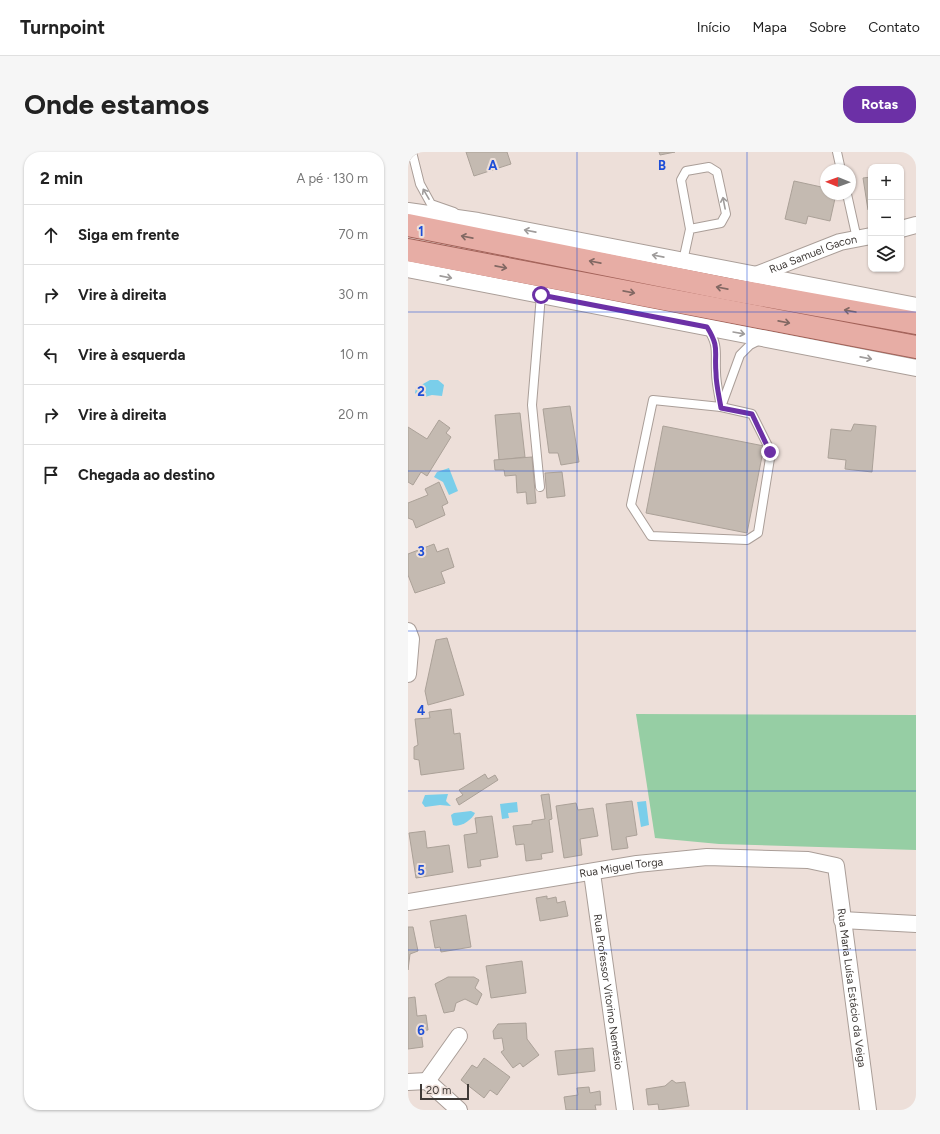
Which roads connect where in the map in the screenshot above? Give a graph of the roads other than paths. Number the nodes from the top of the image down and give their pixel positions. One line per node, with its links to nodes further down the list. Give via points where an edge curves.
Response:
1 (837, 152): 4 (lane)
2 (412, 153): 3 (lane); 7 (lane, one-way to 2, via 431,204 420,184)
3 (408, 163)
4 (840, 164)
5 (849, 200): 12 (lane)
6 (408, 211): 7 (street)
7 (485, 222): 14 (street, one-way to 7)
8 (408, 225): 19 (main road, one-way to 8, via 728,289)
9 (916, 225): 11 (street)
10 (690, 228): 10 (lane, one-way to 10, via 721,223 726,214 717,172 709,166 686,171 681,180); 14 (lane)
11 (904, 228)
12 (864, 237): 16 (street, Rua Samuel Gacon, via 840,242)
13 (408, 250): 22 (main road, one-way to 22)
14 (683, 261): 16 (street)
15 (408, 269): 17 (street, one-way to 17)
16 (756, 275): 18 (street)
17 (541, 295): 20 (street); 25 (lane, via 532,405)
18 (916, 306)
19 (916, 323)
20 (707, 327): 21 (street, one-way to 21); 24 (lane, via 714,338 717,350 716,372)
21 (764, 338): 23 (street, one-way to 23); 24 (lane, via 750,345 740,355)
22 (916, 347)
23 (916, 368)
24 (721, 408): 24 (lane, via 653,400 631,505 650,536 747,540 758,533 770,452 752,414)
25 (540, 487)
26 (408, 631): 27 (street, via 411,639)
27 (408, 674)
28 (836, 866): 29 (street, Rua Miguel Torga, via 808,860 706,857 637,864); 31 (street, Rua Maria Luísa Estácio da Veiga)
29 (592, 873): 30 (street, Rua Miguel Torga); 37 (street, Rua Professor Vitorino Nemésio)
30 (408, 902)
31 (842, 920): 32 (street); 38 (street, Rua Maria Luísa Estácio da Veiga)
32 (916, 924)
33 (459, 1036): 34 (street)
34 (427, 1081): 35 (street); 36 (street)
35 (408, 1082)
36 (459, 1110)
37 (625, 1110)
38 (868, 1110)

